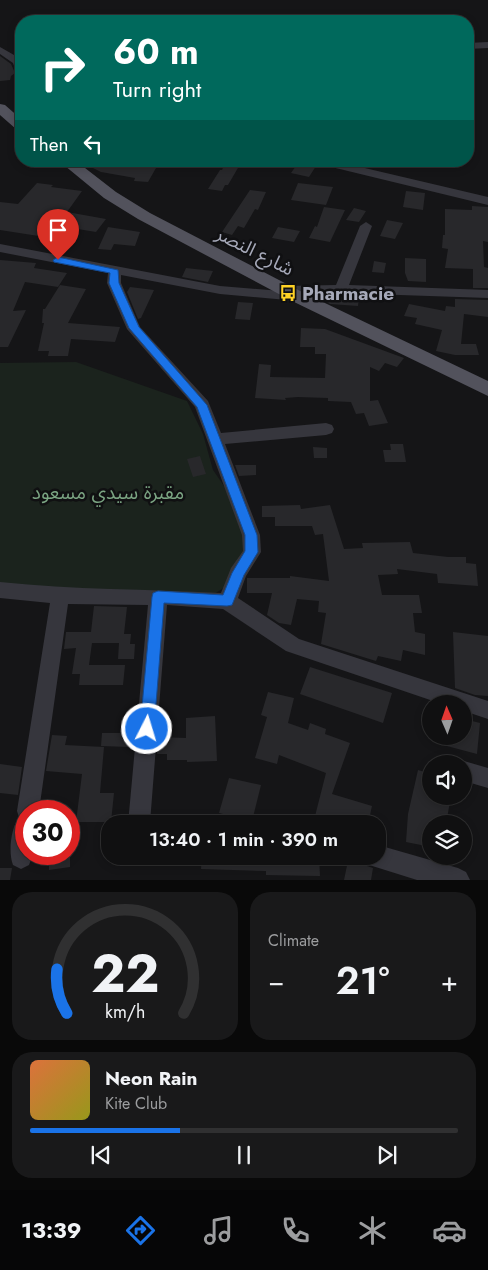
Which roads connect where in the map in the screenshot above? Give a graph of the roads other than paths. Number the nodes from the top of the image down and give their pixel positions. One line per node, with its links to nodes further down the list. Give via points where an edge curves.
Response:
1 (488, 45): 2 (street)
2 (474, 46)
3 (15, 49): 4 (street)
4 (0, 50): 5 (street)
5 (15, 60)
6 (0, 108): 7 (main road)
7 (15, 121)
8 (74, 167): 15 (main road, شارع النصر, via 144,216)
9 (344, 167): 10 (street)
10 (488, 201)
11 (366, 226): 14 (street)
12 (0, 248): 13 (street)
13 (115, 272): 15 (street, via 220,290); 19 (street, via 114,283 134,328 202,405)
14 (341, 289): 15 (street); 16 (street)
15 (292, 294): 17 (main road, شارع النصر)
16 (488, 294)
17 (488, 389)
18 (326, 429): 19 (street)
19 (215, 439): 23 (street, via 251,535 252,552 238,573)
20 (0, 590): 21 (street)
21 (60, 596): 22 (street); 27 (street)
22 (158, 597): 23 (street); 28 (street)
23 (227, 601): 24 (street, via 293,645)
24 (488, 710)
25 (472, 773): 26 (street)
26 (488, 778)
27 (30, 800)
28 (140, 815)
29 (386, 859): 30 (street)
30 (458, 880)

